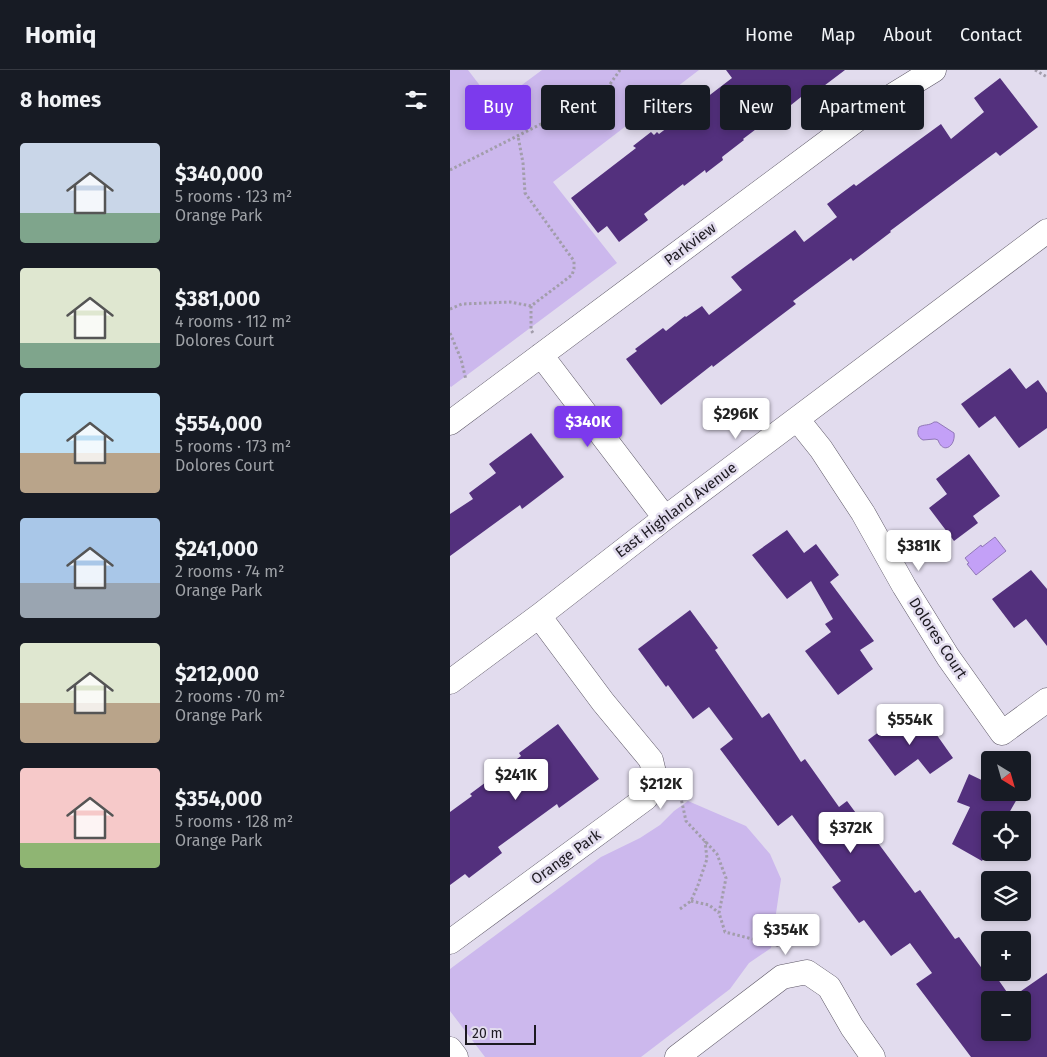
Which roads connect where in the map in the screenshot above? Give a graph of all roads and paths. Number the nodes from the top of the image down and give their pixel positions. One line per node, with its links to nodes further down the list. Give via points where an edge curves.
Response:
1 (620, 70): 5 (path, via 596,104 548,120)
2 (934, 70): 10 (street, Parkview, via 874,107)
3 (1034, 70): 4 (path)
4 (1047, 77)
5 (518, 136): 6 (path); 8 (path, via 525,193 574,261 572,275 531,306 510,302 462,304)
6 (450, 170)
7 (1047, 231): 12 (street, East Highland Avenue)
8 (450, 309)
9 (450, 333): 11 (path)
10 (542, 355): 13 (street, Parkview); 14 (street)
11 (466, 380)
12 (797, 419): 14 (street, East Highland Avenue); 17 (street, Dolores Court, via 863,513 948,657 1002,733)
13 (450, 423)
14 (665, 518): 15 (street, East Highland Avenue)
15 (539, 616): 16 (street, East Highland Avenue); 18 (street, via 602,702 651,760)
16 (450, 682)
17 (1047, 700)
18 (656, 782): 19 (path, via 681,798 686,821); 23 (street, Orange Park, via 646,798)
19 (705, 841): 20 (path, via 707,859); 22 (path, via 716,854 726,878)
20 (691, 901): 21 (path); 22 (path, via 709,905)
21 (680, 909)
22 (719, 913): 24 (path, via 725,932 780,946)
23 (450, 942)
24 (808, 972): 27 (street, via 782,977); 28 (street, via 829,987)
25 (450, 1049): 26 (street)
26 (456, 1057)
27 (677, 1057)
28 (873, 1057)

